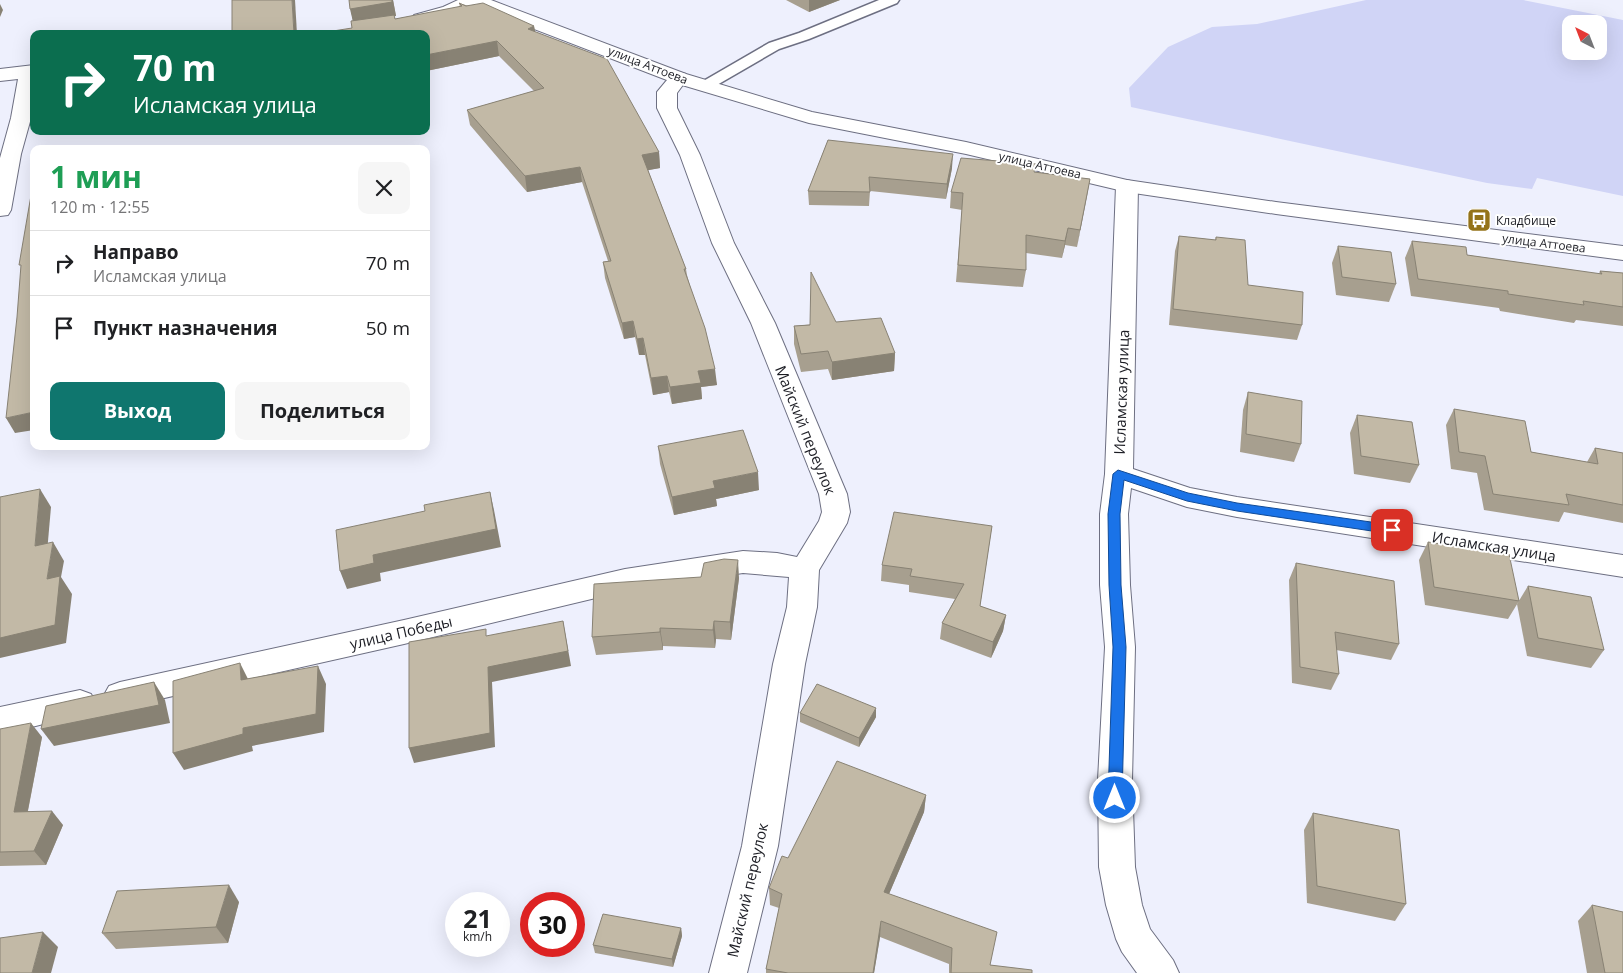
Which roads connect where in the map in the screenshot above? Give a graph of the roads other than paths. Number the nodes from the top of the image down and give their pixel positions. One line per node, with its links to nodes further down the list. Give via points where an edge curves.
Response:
1 (474, 0): 3 (street, via 429,18); 7 (street, улица Аттоева)
2 (892, 0): 8 (lane, via 774,46)
3 (400, 22)
4 (30, 71): 5 (street)
5 (0, 75)
6 (30, 76): 10 (street)
7 (679, 78): 8 (street, улица Аттоева); 14 (street, Майский переулок, via 667,92 667,108 690,155 724,243 763,323 833,494 836,512 833,523)
8 (705, 86): 9 (street, улица Аттоева, via 809,117 966,148)
9 (1127, 186): 11 (street, улица Аттоева); 12 (street, Исламская улица)
10 (0, 210)
11 (1623, 253)
12 (1118, 474): 13 (street, Исламская улица, via 1187,497 1237,507); 17 (street, via 1114,514 1120,647 1115,780 1117,866 1124,905 1135,939)
13 (1623, 566)
14 (804, 569): 15 (street, улица Победы, via 743,562 625,580); 16 (street, Майский переулок, via 802,607 789,664 760,846)
15 (0, 721)
16 (728, 973)
17 (1160, 973)

